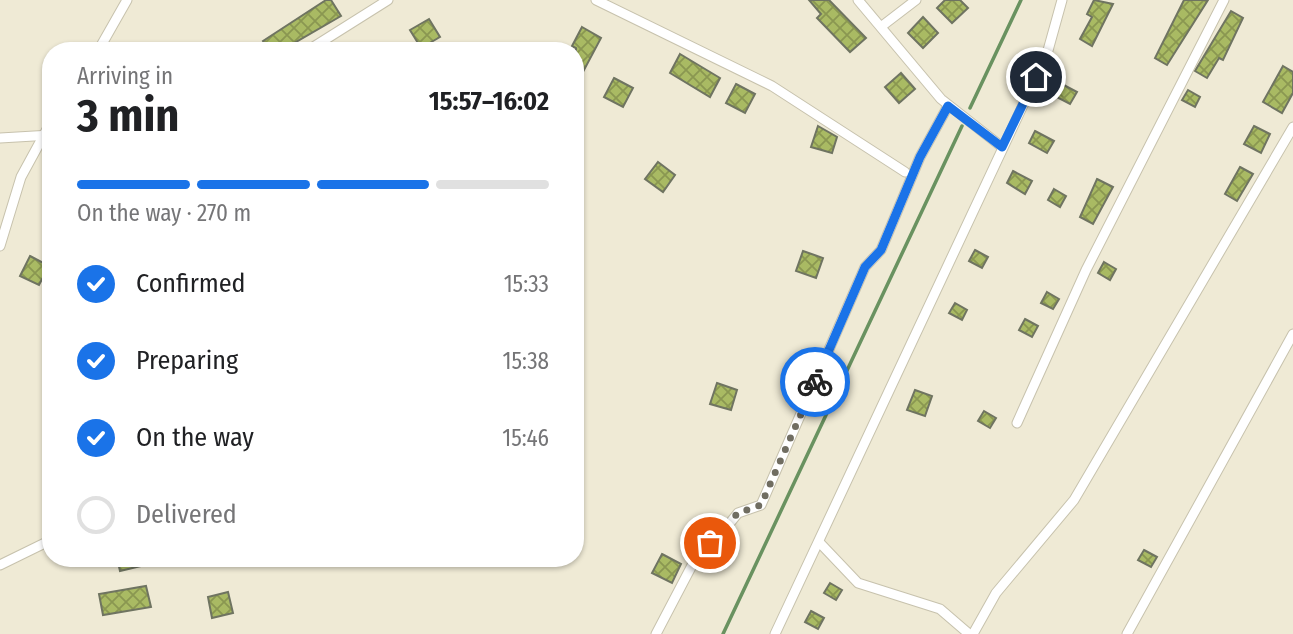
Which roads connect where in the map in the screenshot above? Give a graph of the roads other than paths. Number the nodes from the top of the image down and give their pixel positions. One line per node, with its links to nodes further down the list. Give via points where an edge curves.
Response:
1 (127, 0): 9 (street)
2 (388, 0): 10 (street)
3 (596, 0): 17 (street, via 772,86)
4 (858, 0): 8 (street)
5 (916, 0): 8 (street)
6 (1062, 0): 16 (street, via 1047,54)
7 (1224, 0): 20 (street, via 1086,270)
8 (882, 26): 11 (street)
9 (103, 42)
10 (321, 42)
11 (948, 106): 16 (street); 24 (street, via 920,157 881,250 865,267 761,505 738,513 699,552)
12 (1293, 127): 26 (street, via 1074,500 996,593)
13 (42, 135): 14 (street)
14 (0, 138)
15 (42, 142): 18 (street, via 21,177)
16 (1002, 147): 21 (street)
17 (905, 172)
18 (0, 246)
19 (1293, 334): 27 (street)
20 (1017, 423)
21 (819, 542): 25 (street); 26 (street, via 859,583 940,609)
22 (42, 544): 23 (street)
23 (0, 565)
24 (656, 634)
25 (775, 634)
26 (971, 634)
27 (1127, 634)

